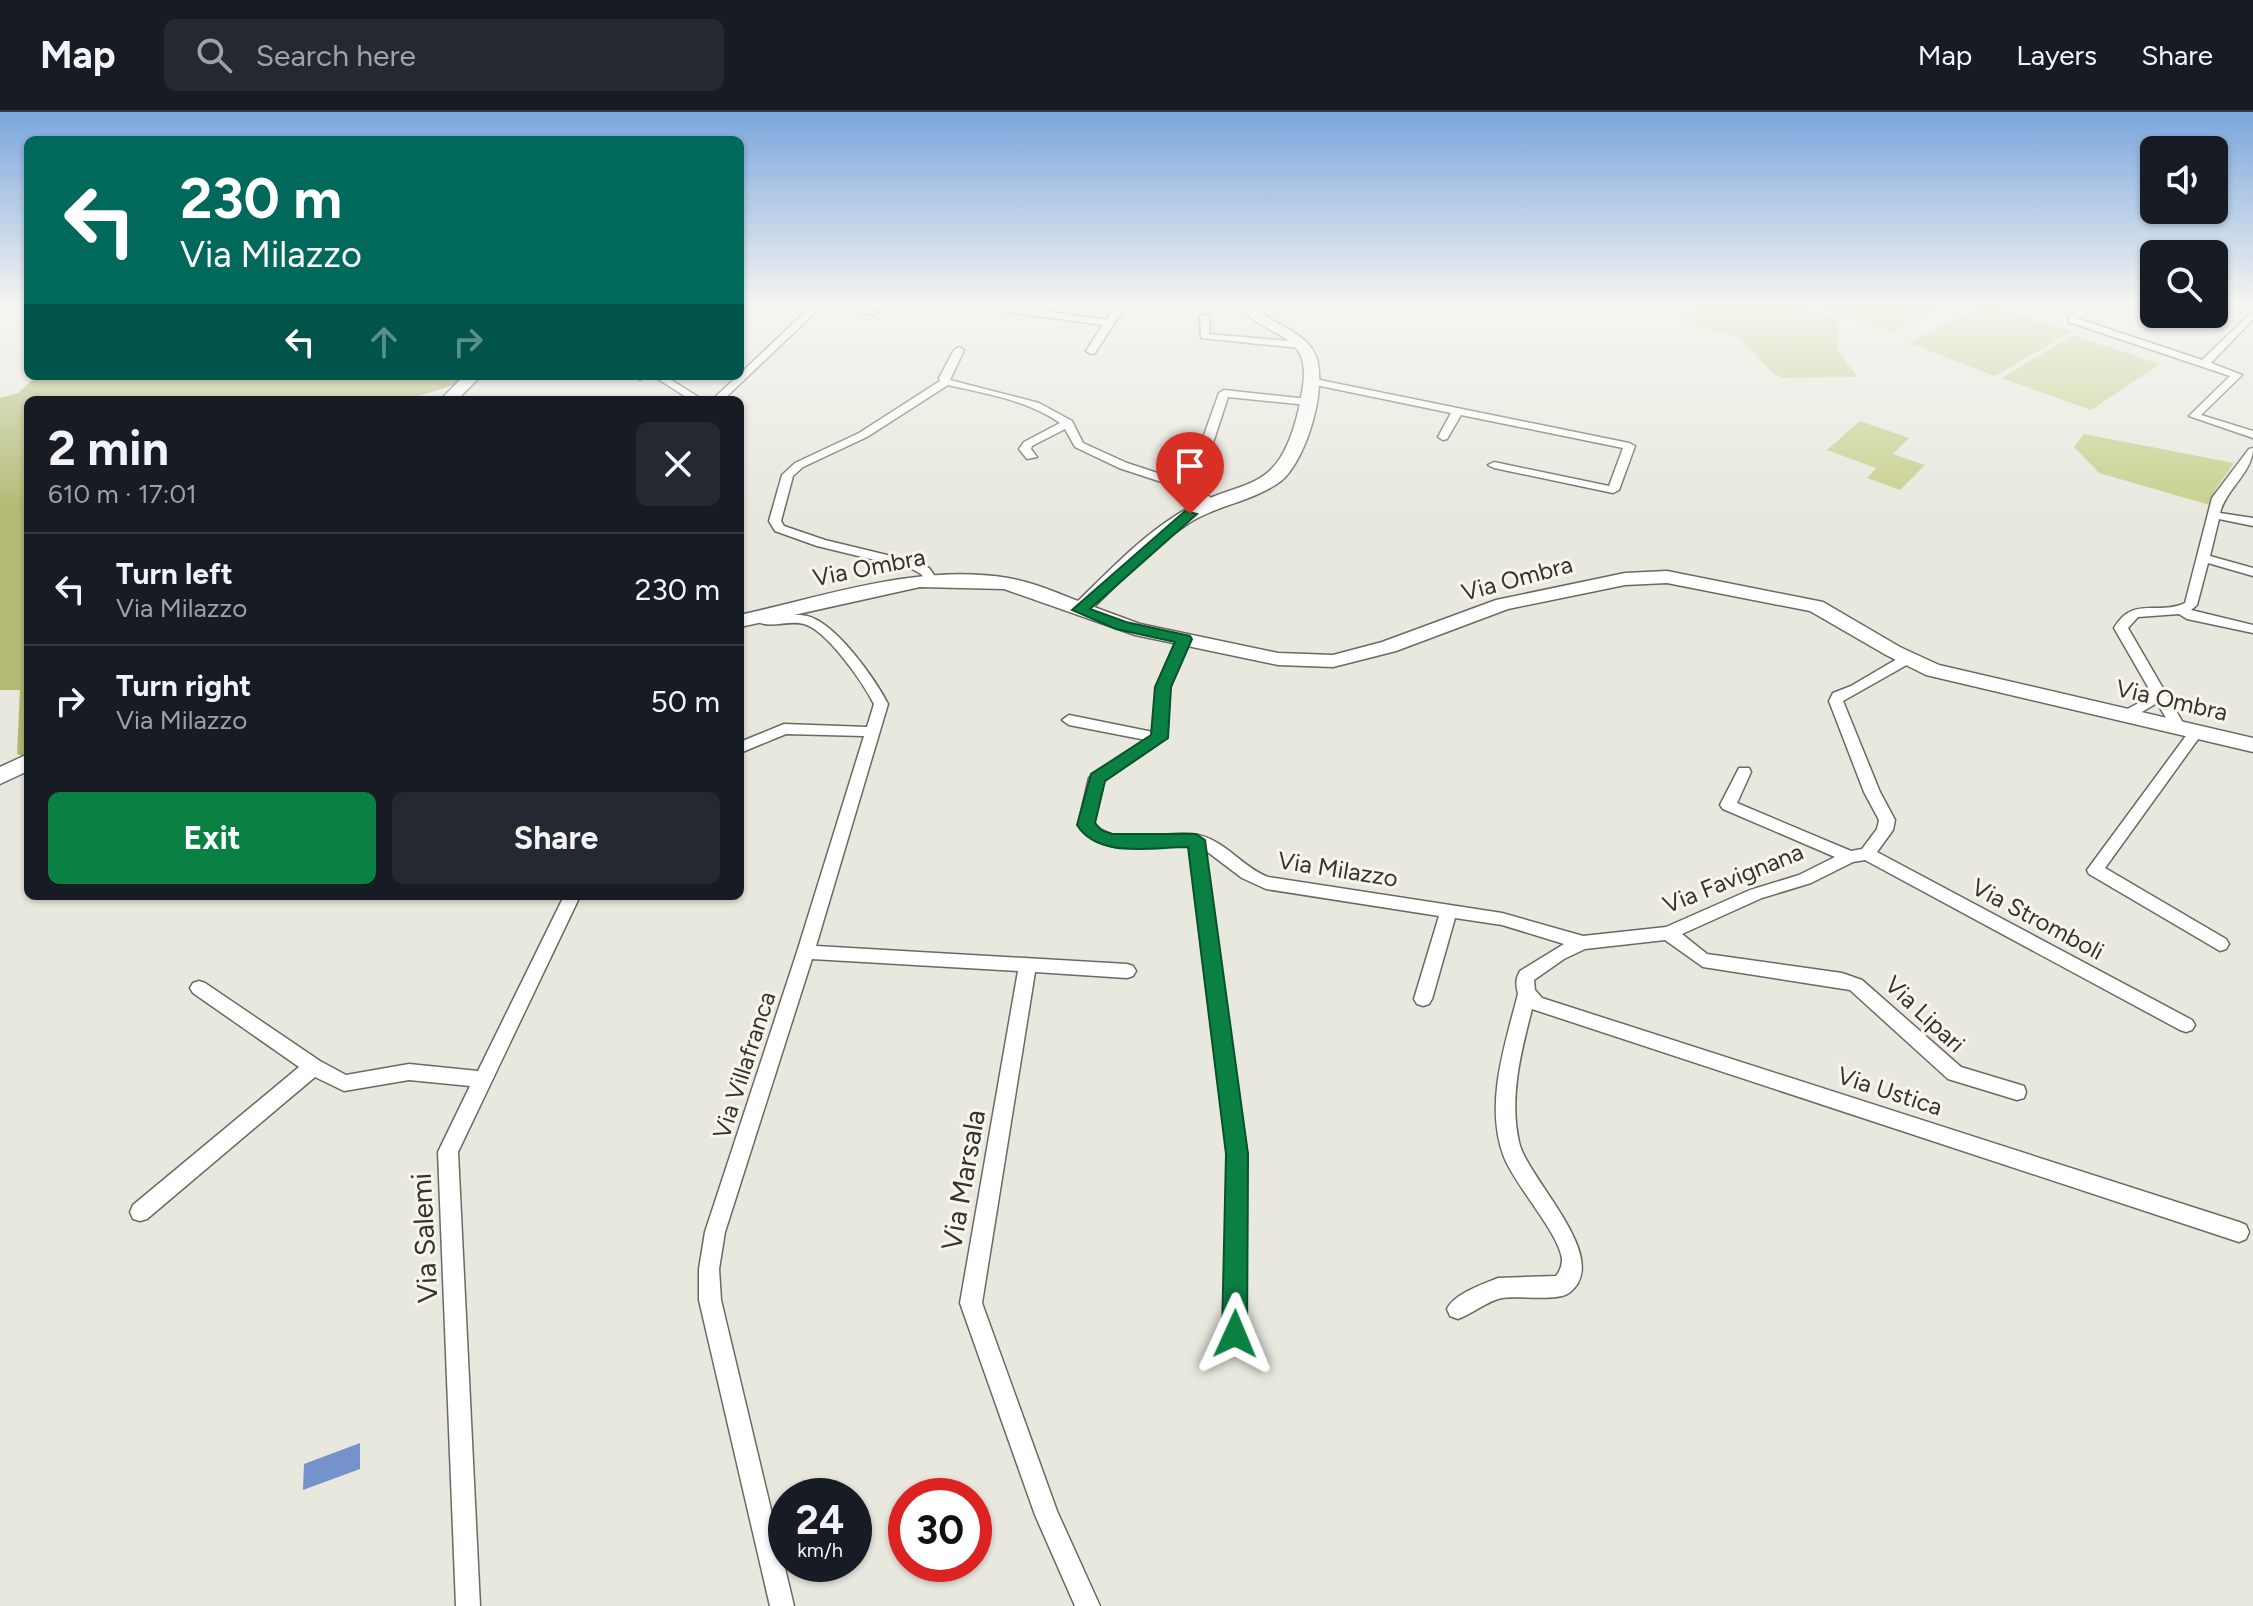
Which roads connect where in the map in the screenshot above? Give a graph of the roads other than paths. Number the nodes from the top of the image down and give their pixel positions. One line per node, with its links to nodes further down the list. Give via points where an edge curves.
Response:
1 (947, 372): 8 (street)
2 (1310, 372): 7 (main road)
3 (2227, 372): 15 (street, via 2237,375 2194,416)
4 (469, 380): 9 (main road)
5 (665, 380): 10 (street)
6 (738, 380): 11 (street)
7 (1310, 381): 12 (main road); 13 (street)
8 (946, 382): 14 (street, via 1039,407); 26 (street, via 863,435 799,465 788,475 775,521 779,528 821,543 916,566)
9 (452, 396)
10 (691, 396)
11 (721, 396)
12 (1308, 402): 18 (street, via 1224,393); 21 (main road, via 1296,447 1284,468 1254,490)
13 (1458, 411): 16 (street); 20 (street, via 1629,446 1613,490)
14 (1068, 423): 19 (street, via 1028,444 1025,449); 21 (street, via 1079,445 1140,472 1162,475)
15 (2253, 435)
16 (1443, 437)
17 (2253, 451): 22 (street, via 2218,498)
18 (1204, 452)
19 (1031, 457)
20 (1494, 465)
21 (1214, 504): 27 (main road, via 1177,523)
22 (2214, 515): 23 (street); 24 (street)
23 (2253, 522)
24 (2204, 558): 25 (street); 28 (street, via 2191,605)
25 (2253, 572)
26 (931, 579): 27 (main road, Via Ombra, via 1014,584); 29 (main road, Via Ombra)
27 (1080, 610): 31 (main road, Via Ombra, via 1122,626)
28 (2182, 610): 30 (street); 33 (street, via 2134,614 2123,621 2121,628)
29 (749, 619): 37 (street, Via Villafranca, via 804,619 820,626 879,697)
30 (2253, 629)
31 (1184, 639): 32 (main road, Via Ombra, via 1278,659 1333,661 1389,647 1489,607 1609,581 1667,577 1816,606); 38 (street, via 1163,687)
32 (1907, 659): 34 (main road, Via Ombra, via 1947,674); 46 (street, via 1836,701 1887,820 1885,830)
33 (2155, 687): 34 (street, via 2150,703); 36 (street)
34 (2125, 716): 36 (main road, Via Ombra)
35 (1069, 720): 38 (street)
36 (2188, 730): 39 (main road, Via Ombra); 51 (street, via 2095,870)
37 (873, 732): 40 (street, via 784,729); 52 (street, Via Villafranca)
38 (1160, 738): 45 (street, via 1097,778 1086,825 1110,841)
39 (2253, 745)
40 (744, 746)
41 (24, 764): 44 (main road)
42 (1744, 772): 46 (street, Via Stromboli, via 1728,805)
43 (24, 776): 44 (main road)
44 (0, 778)
45 (1196, 840): 48 (street, Via Milazzo, via 1266,883); 65 (street, via 1237,1154)
46 (1859, 856): 49 (street, Via Favignana); 58 (street, Via Stromboli)
47 (570, 900): 60 (street, Via Salemi)
48 (1449, 911): 50 (street, Via Milazzo, via 1502,919); 57 (street)
49 (1668, 933): 50 (street, Via Favignana); 61 (street, Via Lipari, via 1703,960 1856,985 1955,1073)
50 (1583, 943): 56 (street, Via Favignana, via 1526,976)
51 (2220, 944)
52 (806, 952): 53 (street); 67 (street, Via Villafranca, via 715,1232 709,1269 710,1300)
53 (1028, 965): 54 (street); 68 (street, Via Marsala, via 971,1303 1047,1515)
54 (1127, 971)
55 (199, 988): 59 (street)
56 (1527, 994): 63 (street, Via Ustica, via 1536,1003); 64 (street, Via Favignana, via 1506,1102 1510,1147 1566,1242 1572,1274 1561,1286 1498,1288)
57 (1423, 999)
58 (2186, 1025)
59 (313, 1067): 60 (street, via 344,1083 409,1072); 62 (street)
60 (484, 1080): 66 (street, Via Salemi, via 448,1152)
61 (2017, 1092)
62 (140, 1212)
63 (2239, 1232)
64 (1458, 1309)
65 (1235, 1334)
66 (468, 1606)
67 (782, 1606)
68 (1088, 1606)

